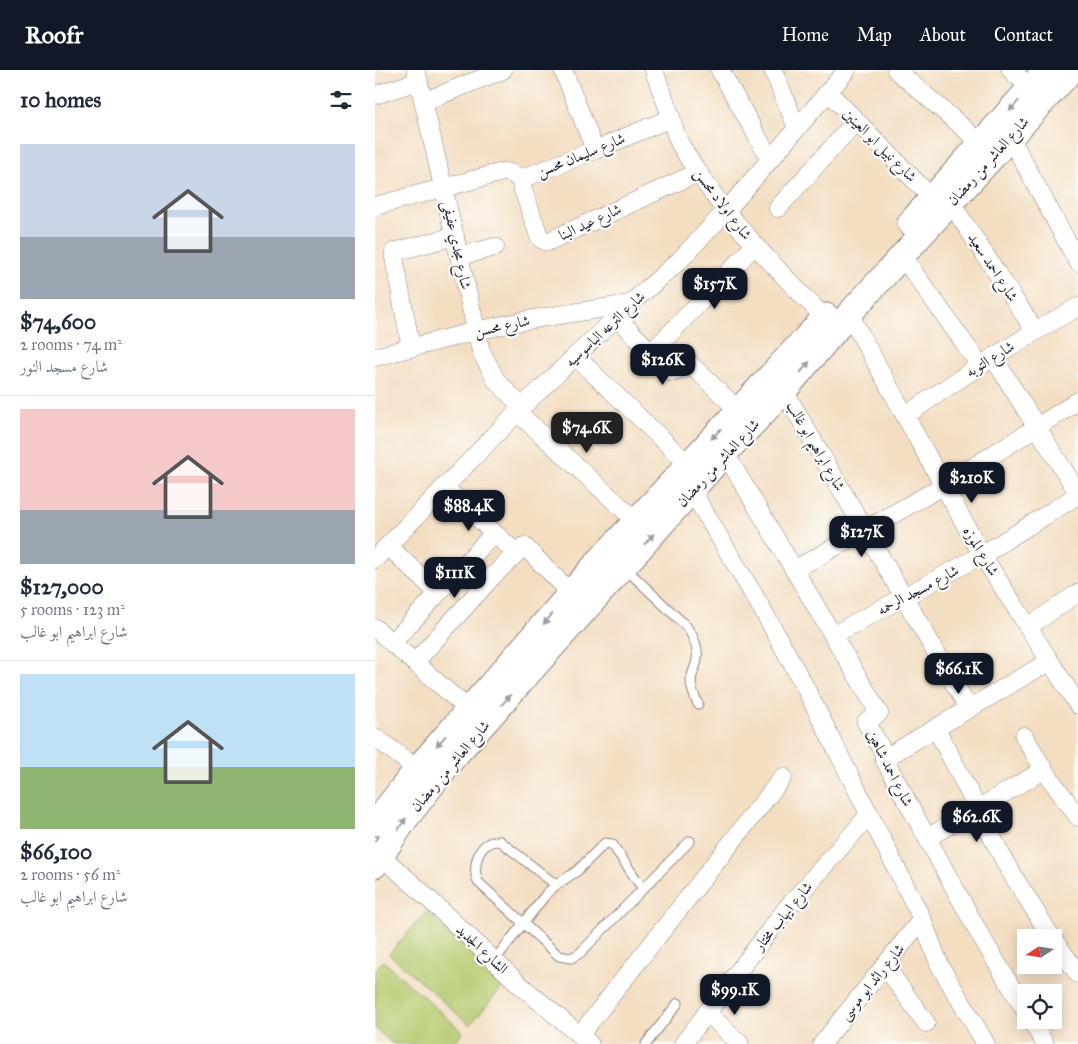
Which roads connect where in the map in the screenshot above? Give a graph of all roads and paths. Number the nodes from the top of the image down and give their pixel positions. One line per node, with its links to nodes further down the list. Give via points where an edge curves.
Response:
1 (503, 70): 14 (street)
2 (563, 70): 20 (street)
3 (654, 70): 15 (street, شارع اولاد محسن)
4 (720, 70): 21 (street)
5 (773, 70): 17 (street)
6 (897, 70): 19 (street)
7 (1011, 70): 11 (street)
8 (1072, 70): 18 (main road, شارع العاشر من رمضان)
9 (843, 72): 12 (street, شارع الترعه الباسوسيه)
10 (418, 76): 13 (street); 14 (street, شارع مجدي عفيفى)
11 (1038, 79): 19 (main road, شارع العاشر من رمضان, one-way to 19)
12 (828, 92): 16 (street, شارع نبيل ابو العينين); 17 (street, شارع الترعه الباسوسيه)
13 (375, 94)
14 (425, 101): 24 (street, شارع مجدي عفيفى)
15 (671, 118): 20 (street, شارع سليمان محسن); 22 (street, شارع اولاد محسن, via 679,142)
16 (855, 120): 25 (street, شارع نبيل ابو العينين); 27 (street)
17 (797, 128): 21 (street, شارع الترعه الباسوسيه)
18 (1010, 137): 25 (main road, شارع العاشر من رمضان); 34 (street)
19 (981, 143): 25 (main road, شارع العاشر من رمضان)
20 (595, 150): 23 (street, شارع سليمان محسن)
21 (771, 159): 28 (street, شارع الترعه الباسوسيه)
22 (699, 172): 23 (street, شارع عيد البنا, via 547,242 539,236); 28 (street, شارع اولاد محسن)
23 (519, 178): 24 (street, شارع سليمان محسن, via 503,172)
24 (445, 188): 26 (street, شارع سليمان محسن); 29 (street, شارع مجدي عفيفى)
25 (941, 200): 33 (main road, شارع العاشر من رمضان); 37 (main road, شارع العاشر من رمضان); 40 (street, شارع احمد سعيد)
26 (375, 206)
27 (778, 208)
28 (726, 211): 30 (street, شارع اولاد محسن); 35 (street, شارع الترعه الباسوسيه, via 679,261)
29 (455, 236): 32 (street, شارع مجدي عفيفى); 41 (street, via 394,252)
30 (754, 246): 37 (street, شارع اولاد محسن); 42 (street)
31 (495, 247): 32 (street)
32 (460, 256): 39 (street, شارع مجدي عفيفى)
33 (903, 256): 37 (main road, شارع العاشر من رمضان); 45 (street)
34 (1078, 262)
35 (630, 304): 38 (street, شارع الترعه الباسوسيه); 39 (street, شارع محسن)
36 (1078, 307): 40 (street, شارع التوبه)
37 (837, 316): 46 (main road, شارع العاشر من رمضان, one-way to 37); 49 (main road, شارع العاشر من رمضان); 50 (street, شارع الموزه)
38 (616, 317): 42 (street); 43 (street, شارع الترعه الباسوسيه)
39 (475, 331): 41 (street, شارع محسن); 48 (street, شارع مجدي عفيفى, via 496,380)
40 (1035, 331): 45 (street, شارع التوبه)
41 (411, 348): 44 (street, شارع محسن)
42 (652, 352): 49 (street, via 671,372 688,362)
43 (575, 356): 48 (street, شارع الترعه الباسوسيه); 53 (street)
44 (375, 357)
45 (987, 361): 50 (street, شارع التوبه); 51 (street)
46 (784, 392): 52 (main road, شارع العاشر من رمضان); 59 (street, شارع ابراهيم ابو غالب)
47 (1078, 401): 51 (street)
48 (519, 410): 55 (street, شارع الترعه الباسوسيه); 58 (street, شارع مجدي عفيفى)
49 (738, 410): 53 (main road, شارع العاشر من رمضان, one-way to 53)
50 (905, 416): 54 (street, شارع الموزه)
51 (1037, 427): 54 (street); 57 (street)
52 (725, 453): 56 (main road, شارع العاشر من رمضان); 65 (street, شارع احمد شاهين)
53 (689, 464): 58 (main road, شارع العاشر من رمضان)
54 (943, 486): 59 (street); 63 (street, شارع الموزه)
55 (444, 487): 60 (street); 61 (street, شارع الترعه الباسوسيه)
56 (692, 491): 64 (main road, شارع العاشر من رمضان, one-way to 56); 88 (street, via 809,694)
57 (1078, 494): 63 (street, شارع مسجد الرحمه)
58 (635, 520): 64 (main road, شارع العاشر من رمضان)
59 (864, 530): 65 (street); 69 (street, شارع ابراهيم ابو غالب)
60 (494, 533): 62 (street); 67 (street)
61 (380, 550): 67 (street)
62 (515, 553): 66 (street, via 526,547); 75 (street)
63 (982, 555): 69 (street, شارع مسجد الرحمه); 70 (street, شارع الموزه)
64 (611, 570): 66 (main road, شارع العاشر من رمضان); 77 (lane, via 686,626 693,636 697,658 691,686); 93 (main road, شارع العاشر من رمضان, one-way to 64, via 453,758)
65 (794, 570): 72 (street, شارع احمد شاهين)
66 (571, 592): 79 (main road, شارع العاشر من رمضان, one-way to 79)
67 (438, 593): 73 (street)
68 (1078, 593): 70 (street)
69 (904, 597): 72 (street, شارع مسجد الرحمه); 78 (street, شارع ابراهيم ابو غالب)
70 (1028, 627): 74 (street, شارع الموزه)
71 (375, 628): 73 (street)
72 (833, 635): 83 (street, شارع احمد شاهين, via 879,713 866,722)
73 (392, 643): 75 (street)
74 (1050, 661): 76 (street, شارع الموزه); 78 (street)
75 (415, 662): 79 (street)
76 (1076, 698)
77 (698, 704)
78 (969, 709): 80 (street)
79 (469, 710): 84 (main road, شارع العاشر من رمضان, one-way to 84)
80 (936, 728): 83 (street); 87 (street)
81 (1024, 736): 85 (street)
82 (375, 737): 84 (street)
83 (885, 758): 91 (street, شارع احمد شاهين)
84 (417, 769): 90 (main road, شارع العاشر من رمضان)
85 (1044, 770): 87 (street); 89 (street)
86 (783, 777): 108 (street)
87 (978, 809): 91 (street); 98 (street, via 1007,866)
88 (869, 815): 96 (street); 105 (street, شارع ايهاب مختار, via 787,910)
89 (1078, 817)
90 (375, 823)
91 (927, 838): 103 (street, شارع احمد شاهين)
92 (690, 841): 95 (lane)
93 (377, 857): 100 (street, الشارع الجديد)
94 (557, 885): 95 (lane, via 608,843); 97 (lane); 97 (lane, via 500,841 492,841 484,847 475,866 475,877)
95 (643, 889): 97 (lane, via 580,953 571,958 559,956)
96 (922, 919): 101 (street, شارع رائد ابو موسى); 113 (street, via 940,966)
97 (523, 924): 100 (lane)
98 (1047, 929)
99 (1063, 953): 102 (street)
100 (494, 961): 108 (street, الشارع الجديد)
101 (885, 966): 106 (street); 109 (street, شارع رائد ابو موسى)
102 (1078, 974)
103 (1017, 997)
104 (678, 1002): 110 (lane)
105 (707, 1012): 111 (street, شارع ايهاب مختار); 112 (street)
106 (926, 1023)
107 (1036, 1029): 114 (street)
108 (585, 1040)
109 (827, 1042)
110 (646, 1044)
111 (683, 1044)
112 (740, 1044)
113 (986, 1044)
114 (1045, 1044)

